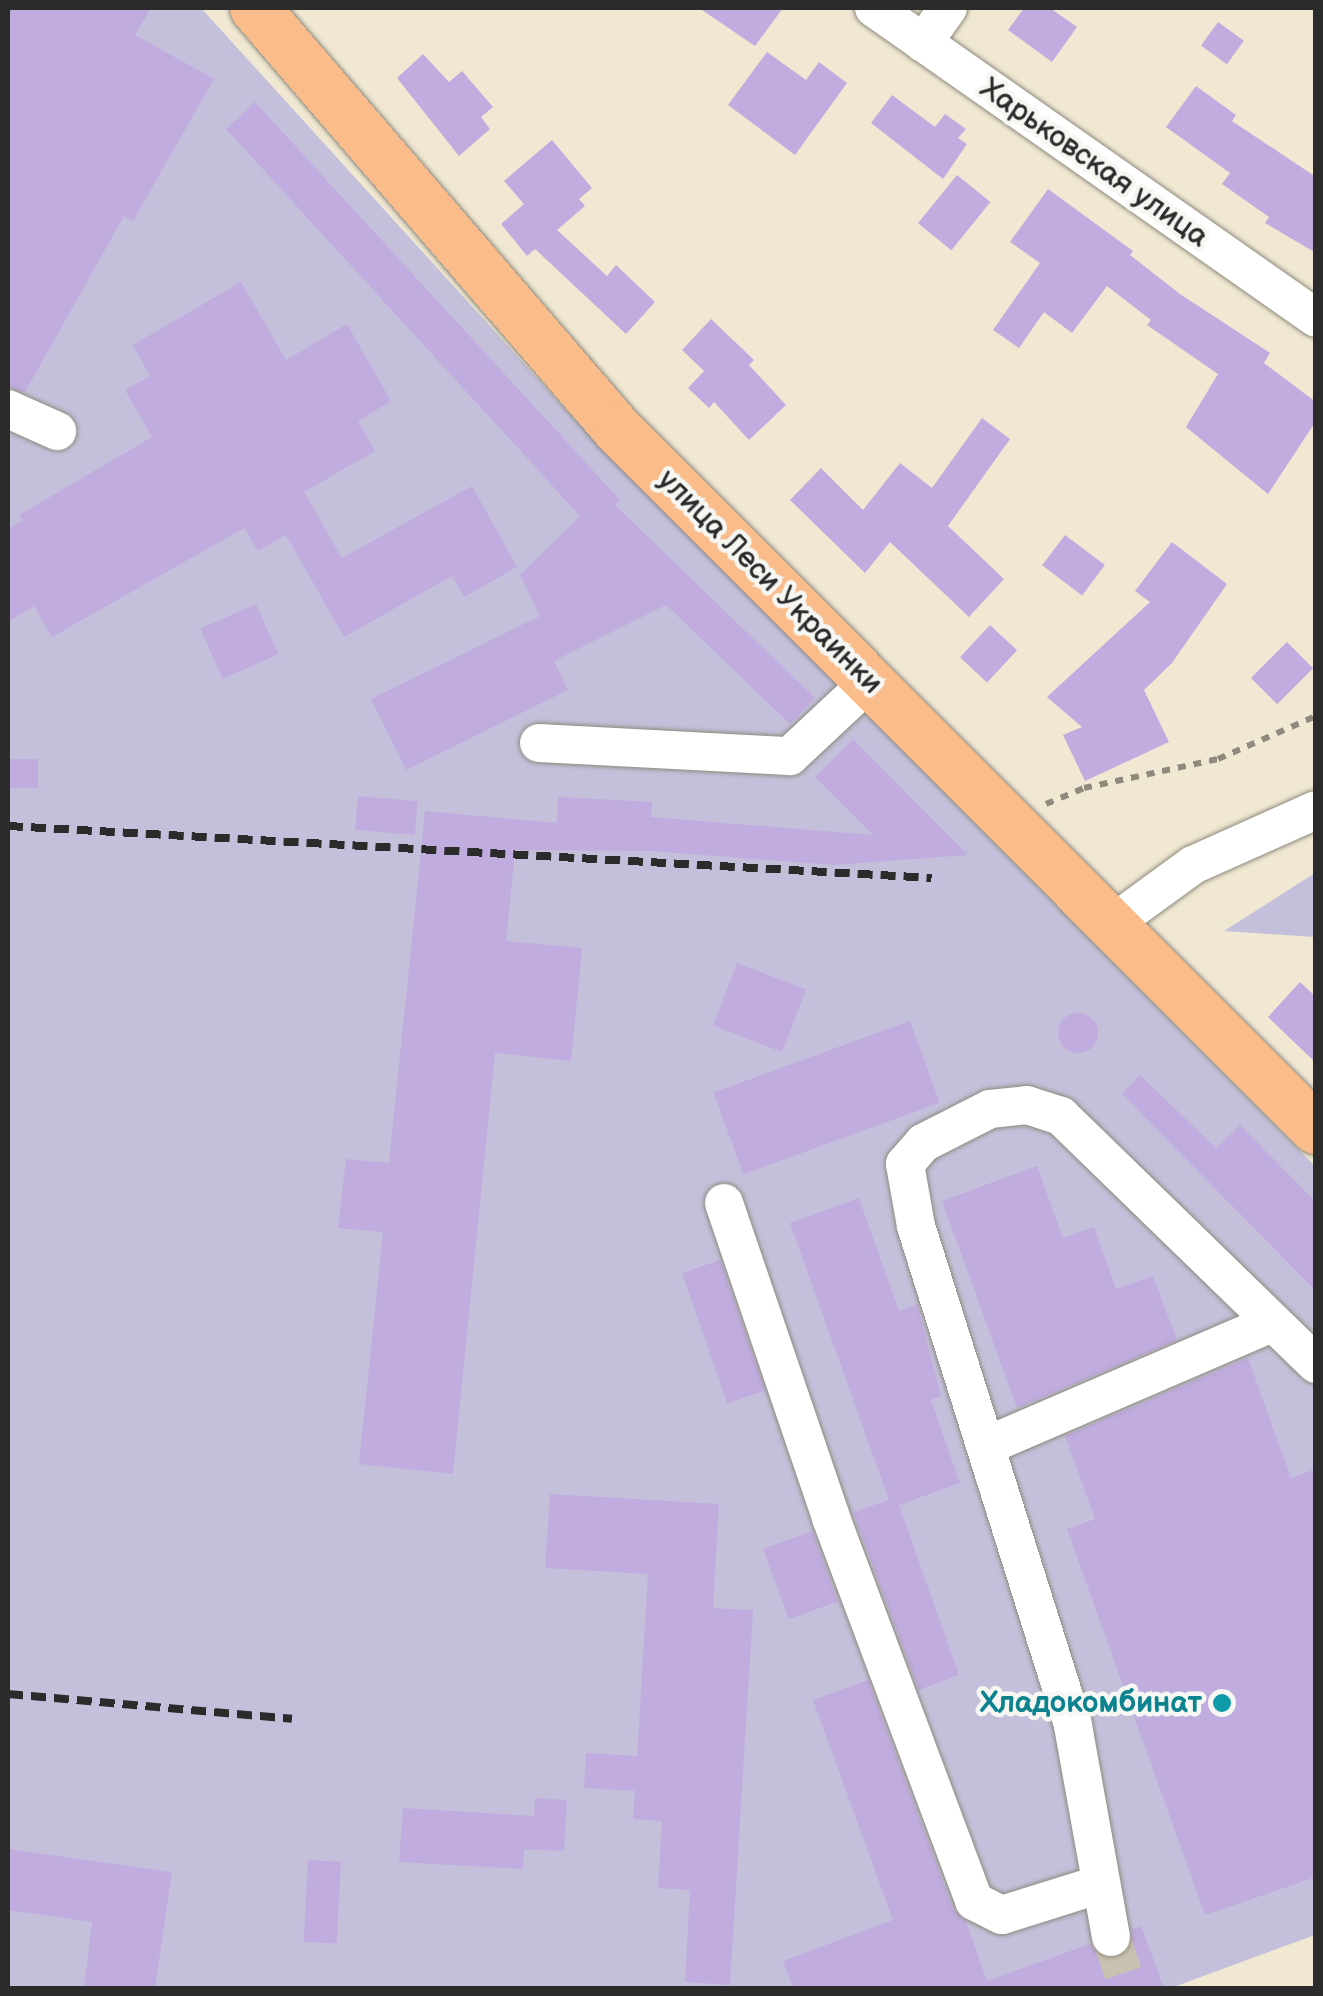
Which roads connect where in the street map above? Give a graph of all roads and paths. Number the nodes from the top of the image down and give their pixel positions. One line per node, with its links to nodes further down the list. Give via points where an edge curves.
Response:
1 (254, 8): 8 (main road, улица Леси Украинки, via 618,430)
2 (874, 8): 4 (street, Харьковская улица)
3 (948, 8): 4 (street)
4 (923, 43): 5 (street, Харьковская улица)
5 (1316, 318)
6 (8, 409): 7 (street)
7 (57, 431)
8 (870, 682): 10 (street, via 790,756); 12 (main road, улица Леси Украинки)
9 (1316, 716): 12 (path, via 1218,759 1084,788)
10 (539, 742)
11 (1316, 810): 13 (street, via 1193,866)
12 (1008, 820): 13 (main road, улица Леси Украинки)
13 (1112, 924): 14 (main road, улица Леси Украинки)
14 (1316, 1129)
15 (724, 1203): 19 (street, via 831,1518 974,1901 1002,1916)
16 (1272, 1323): 17 (street); 18 (street); 18 (street, via 1060,1116 1027,1105 990,1109 923,1143 905,1164 904,1183)
17 (1316, 1364)
18 (986, 1446): 19 (street, via 1074,1725)
19 (1101, 1884): 20 (street)
20 (1111, 1937)

